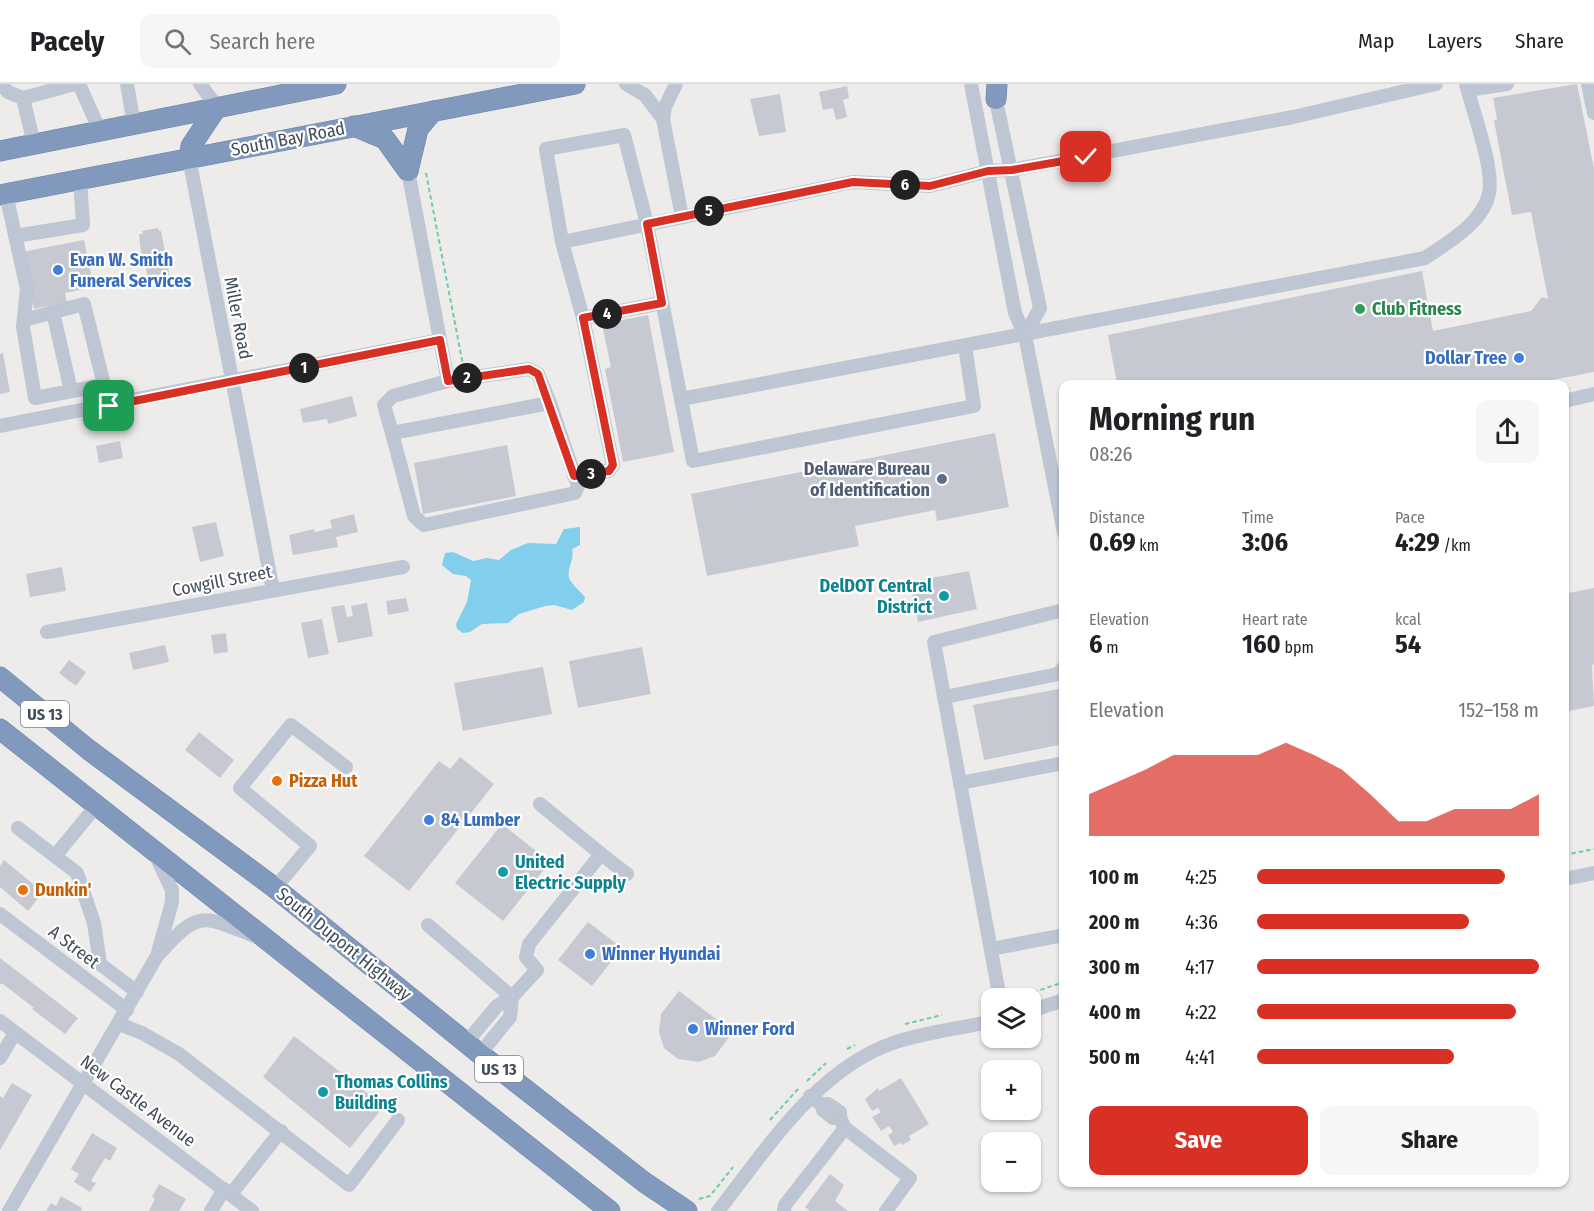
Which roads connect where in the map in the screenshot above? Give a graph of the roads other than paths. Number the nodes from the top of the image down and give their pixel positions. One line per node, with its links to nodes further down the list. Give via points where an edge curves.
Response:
1 (1, 84): 16 (street)
2 (75, 84): 16 (street)
3 (79, 84): 23 (street)
4 (128, 84): 21 (street)
5 (200, 84): 17 (street)
6 (336, 84): 17 (highway)
7 (575, 84): 18 (highway, South Bay Road)
8 (626, 84): 20 (street, via 645,95)
9 (676, 84): 20 (street, via 664,107)
10 (971, 84): 30 (street)
11 (1437, 84): 29 (street, via 1293,117)
12 (1507, 84): 14 (street)
13 (1588, 84): 19 (street)
14 (1467, 87): 41 (street, via 1489,173 1490,194 1480,213 1466,227 1425,258)
15 (995, 89): 29 (street)
16 (23, 98): 25 (street)
17 (217, 107): 21 (highway); 27 (highway, via 191,146)
18 (433, 111): 22 (highway, South Bay Road); 28 (highway, via 418,129)
19 (1594, 113)
20 (663, 119): 33 (street)
21 (134, 124): 23 (highway)
22 (354, 126): 27 (highway, South Bay Road); 28 (highway, via 386,139)
23 (100, 131): 25 (highway)
24 (0, 137): 25 (highway)
25 (34, 144): 26 (highway)
26 (0, 151)
27 (189, 158): 31 (highway, South Bay Road); 45 (street, Miller Road)
28 (416, 169): 42 (street)
29 (1012, 170): 30 (street); 41 (street, via 1040,308)
30 (988, 171): 33 (street, via 930,186 853,182); 41 (street, via 1015,313)
31 (80, 179): 32 (highway, South Bay Road); 35 (street, via 83,225)
32 (3, 194): 35 (street)
33 (682, 217): 34 (street)
34 (647, 224): 36 (street); 36 (street, via 624,135 546,149); 37 (street)
35 (15, 236): 40 (street, via 27,289)
36 (562, 242): 39 (street)
37 (662, 303): 39 (street); 48 (street)
38 (53, 312): 40 (street); 46 (street); 46 (street, via 84,304 104,385)
39 (583, 318): 53 (street, via 613,465 609,471)
40 (24, 320): 46 (street, via 35,398)
41 (1025, 335): 43 (street); 54 (street)
42 (440, 340): 44 (street); 45 (street)
43 (965, 346): 48 (street); 48 (street, via 975,406 693,461)
44 (448, 381): 50 (street, via 529,369 538,374); 52 (street, via 393,396 384,405)
45 (232, 382): 51 (street); 56 (street, Miller Road)
46 (71, 391)
47 (1594, 394): 49 (street)
48 (681, 399)
49 (1569, 399)
50 (550, 403): 52 (street); 53 (street)
51 (0, 426)
52 (392, 433): 53 (street, via 414,516 424,525 575,494 578,486)
53 (574, 476)
54 (1059, 502)
55 (403, 567): 56 (street, Cowgill Street)
56 (273, 590): 58 (street, Cowgill Street)
57 (1059, 611): 62 (street, via 934,642)
58 (47, 632)
59 (1059, 673): 62 (street)
60 (0, 677): 64 (highway, South Dupont Highway / US 13)
61 (0, 692): 64 (highway)
62 (945, 698): 67 (street)
63 (0, 729): 69 (highway, US 13)
64 (89, 750): 77 (highway, South Dupont Highway / US 13)
65 (1059, 764): 67 (street)
66 (346, 767): 77 (street, via 291,724 240,788 310,846)
67 (960, 783): 82 (street)
68 (540, 804): 72 (street)
69 (97, 805): 71 (highway, US 13); 73 (street)
70 (18, 828): 73 (street)
71 (153, 850): 81 (highway, US 13); 83 (street, via 172,890)
72 (601, 854): 75 (street); 86 (street, via 529,944 526,957 537,970)
73 (55, 856): 85 (street, via 77,873 94,923 100,964)
74 (1594, 873): 76 (street)
75 (627, 874)
76 (1569, 878)
77 (275, 888): 94 (highway, South Dupont Highway / US 13)
78 (0, 914): 89 (street, A Street)
79 (428, 925): 86 (street)
80 (1059, 936): 82 (street)
81 (269, 942): 83 (street, via 212,919 197,920 182,928); 106 (highway, US 13)
82 (991, 949): 84 (street)
83 (157, 956): 85 (street)
84 (998, 988)
85 (137, 992): 89 (street)
86 (512, 997): 94 (street, via 510,1017)
87 (1059, 1002): 88 (street)
88 (1041, 1007)
89 (127, 1010): 92 (street)
90 (0, 1021): 93 (street, New Castle Avenue)
91 (981, 1023): 97 (street, via 892,1043 845,1067)
92 (119, 1024): 96 (street); 100 (street, via 179,1054)
93 (15, 1033): 95 (street); 96 (street, New Castle Avenue)
94 (473, 1049): 101 (highway, South Dupont Highway / US 13)
95 (0, 1058)
96 (85, 1083): 102 (street, New Castle Avenue); 103 (street)
97 (810, 1096): 99 (street, via 833,1119); 109 (street)
98 (398, 1120): 100 (street, via 350,1185)
99 (843, 1123): 110 (street); 111 (street, via 910,1178)
100 (281, 1131): 102 (street)
101 (644, 1182): 107 (highway); 108 (highway, South Dupont Highway / US 13)
102 (227, 1192): 104 (street); 105 (street, New Castle Avenue)
103 (9, 1211)
104 (211, 1211)
105 (252, 1211)
106 (610, 1211)
107 (673, 1211)
108 (687, 1211)
109 (718, 1211)
110 (784, 1211)
111 (886, 1211)

